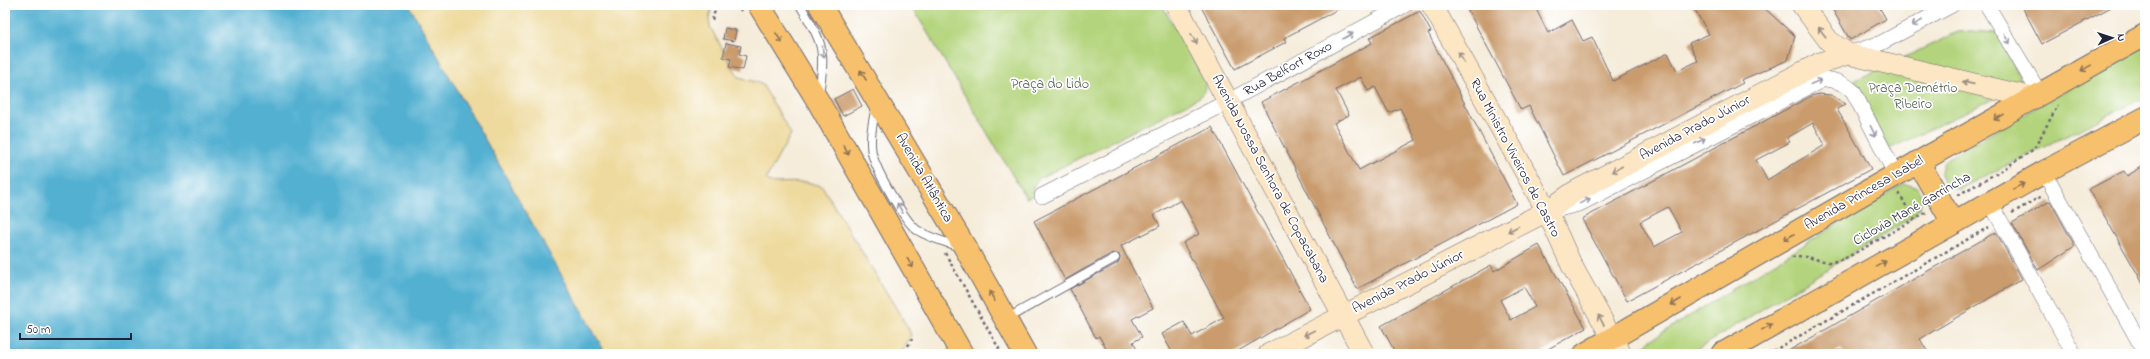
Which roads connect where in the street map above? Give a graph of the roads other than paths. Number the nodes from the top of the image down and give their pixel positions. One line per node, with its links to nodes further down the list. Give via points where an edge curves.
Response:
1 (759, 5): 14 (highway, one-way to 14)
2 (800, 5): 14 (lane, one-way to 14, via 823,48 823,70)
3 (820, 5): 13 (highway, Avenida Atlântica, one-way to 3)
4 (1176, 5): 15 (main road, Avenida Nossa Senhora de Copacabana, one-way to 15)
5 (1405, 5): 15 (street, Rua Belfort Roxo, one-way to 5)
6 (1432, 5): 22 (main road, Rua Ministro Viveiros de Castro, one-way to 6)
7 (1802, 5): 11 (main road, one-way to 7, via 1829,41)
8 (1952, 5): 11 (street, one-way to 11, via 1881,43)
9 (1987, 5): 12 (street, one-way to 12)
10 (2145, 35): 12 (highway, Avenida Princesa Isabel, one-way to 12)
11 (1848, 54): 12 (main road, one-way to 11); 22 (main road, Avenida Prado Júnior, one-way to 22, via 1820,63 1670,141 1574,192)
12 (2036, 96): 17 (highway, Avenida Princesa Isabel, one-way to 17)
13 (878, 100): 24 (highway, Avenida Atlântica); 24 (lane, one-way to 13, via 916,229 907,220 877,167 872,152)
14 (818, 101): 31 (highway, one-way to 31)
15 (1227, 102): 20 (street, Rua Belfort Roxo); 26 (main road, Avenida Nossa Senhora de Copacabana)
16 (2145, 118): 19 (highway)
17 (1918, 162): 18 (highway, Avenida Princesa Isabel); 23 (highway)
18 (1896, 175): 22 (street, Avenida Prado Júnior, one-way to 18, via 1580,204 1824,79 1845,84 1853,91); 28 (highway, Avenida Princesa Isabel, one-way to 28)
19 (2048, 181): 21 (highway, one-way to 19); 30 (street)
20 (1042, 196)
21 (1996, 211): 23 (highway); 37 (street)
22 (1547, 212): 26 (main road, Avenida Prado Júnior, one-way to 26); 28 (main road, Rua Ministro Viveiros de Castro, one-way to 22, via 1572,266)
23 (1953, 223): 29 (highway, one-way to 23)
24 (966, 249): 27 (highway, Avenida Atlântica, one-way to 24)
25 (1115, 258): 27 (lane)
26 (1343, 315): 33 (main road, Avenida Prado Júnior, one-way to 33); 34 (main road, Avenida Nossa Senhora de Copacabana)
27 (1005, 319): 32 (highway, Avenida Atlântica)
28 (1616, 346): 35 (highway, Avenida Princesa Isabel)
29 (1744, 348): 36 (highway)
30 (2145, 352)
31 (962, 354)
32 (1025, 354)
33 (1269, 354)
34 (1364, 354)
35 (1585, 354)
36 (1722, 354)
37 (2074, 354)

